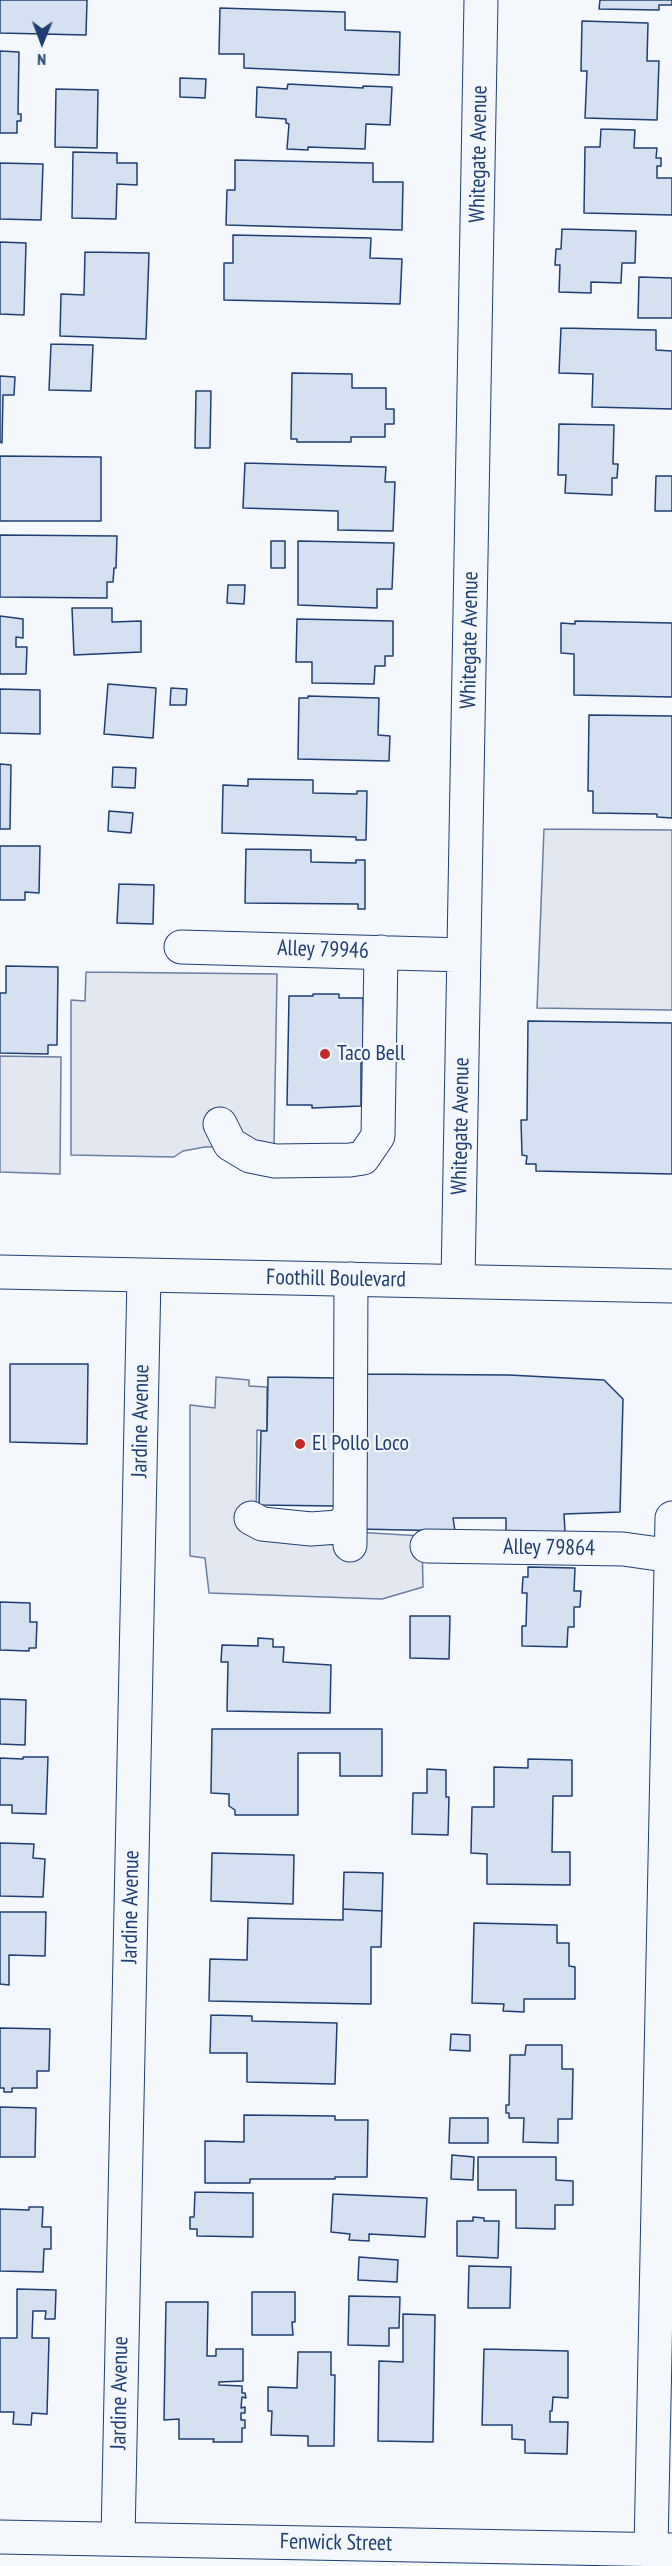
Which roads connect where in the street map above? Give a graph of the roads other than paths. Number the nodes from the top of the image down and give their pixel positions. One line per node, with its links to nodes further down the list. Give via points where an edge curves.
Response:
1 (482, 0): 4 (street, Whitegate Avenue)
2 (182, 947): 3 (street, Alley 79946)
3 (381, 952): 4 (street, Alley 79946); 5 (street, via 378,1136 363,1158 275,1161 250,1156 230,1144)
4 (464, 955): 9 (street, Whitegate Avenue)
5 (220, 1124)
6 (0, 1272): 7 (street, Foothill Boulevard)
7 (144, 1276): 8 (street, Foothill Boulevard); 16 (street, Jardine Avenue)
8 (351, 1279): 9 (street, Foothill Boulevard); 11 (street, via 350,1531 338,1527 311,1529 262,1524)
9 (458, 1281): 10 (street, Foothill Boulevard)
10 (672, 1286)
11 (250, 1518)
12 (672, 1518): 14 (street)
13 (427, 1546): 14 (street, Alley 79864, via 622,1550)
14 (672, 1556): 17 (street)
15 (0, 2537): 16 (street, Fenwick Street)
16 (118, 2539): 18 (street, Fenwick Street)
17 (662, 2550): 18 (street, Fenwick Street)
18 (461, 2556)

